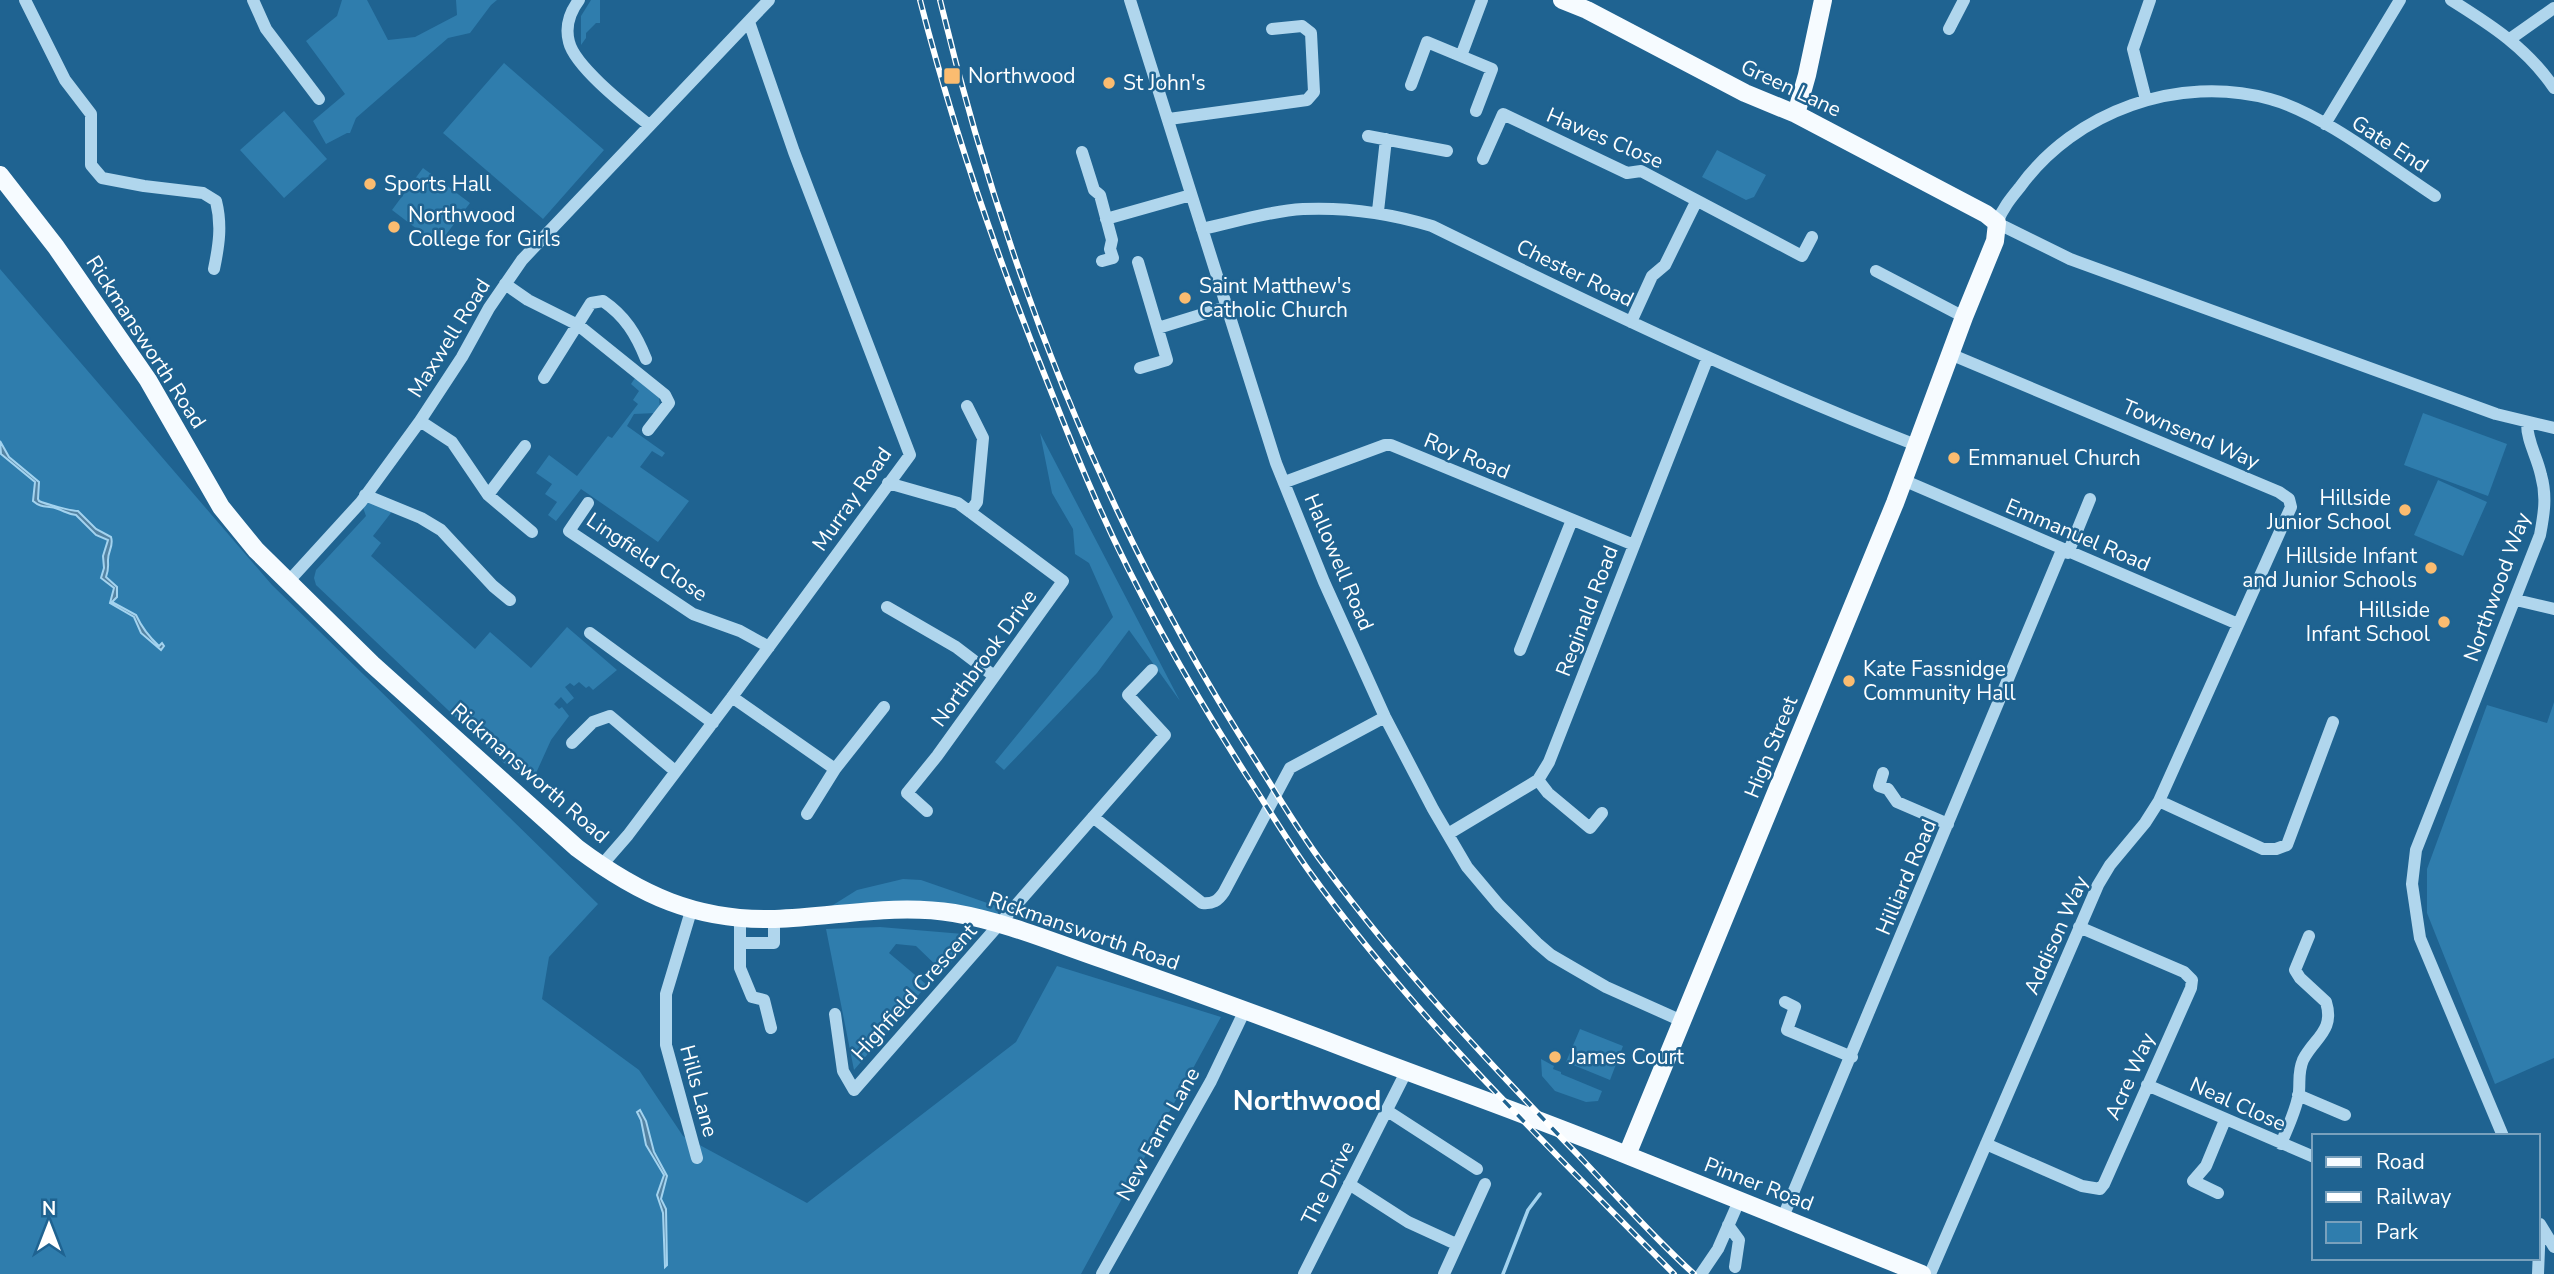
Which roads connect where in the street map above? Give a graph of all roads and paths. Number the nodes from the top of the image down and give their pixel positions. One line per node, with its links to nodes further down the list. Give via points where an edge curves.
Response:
1 (25, 0): 44 (street, via 65,80 91,114 92,165 102,178 202,193 216,201 220,242)
2 (253, 0): 21 (street, via 266,29)
3 (579, 0): 27 (street, via 568,28 574,54)
4 (769, 0): 14 (street, Maxwell Road)
5 (1130, 0): 25 (street, Hallowell Road)
6 (1482, 0): 18 (street)
7 (1562, 0): 24 (main road, Green Lane)
8 (1823, 0): 24 (main road)
9 (1964, 0): 16 (street)
10 (2150, 0): 22 (street, via 2133,49)
11 (2400, 0): 26 (street)
12 (2451, 0): 17 (street)
13 (2554, 8): 17 (street)
14 (748, 22): 27 (street, Maxwell Road); 66 (street, Murray Road, via 910,455)
15 (1272, 29): 25 (street, via 1302,26 1311,33 1314,92 1307,100)
16 (1949, 29)
17 (2510, 39): 20 (street)
18 (1461, 56): 19 (street, via 1427,42); 23 (street, via 1492,69)
19 (1410, 85)
20 (2554, 88)
21 (319, 99)
22 (2146, 100): 26 (street, Gate End, via 2198,92 2236,93 2272,99); 39 (street, Gate End, via 2099,119 2059,144 2031,170)
23 (1476, 111)
24 (1796, 114): 39 (main road, Green Lane)
25 (1169, 119): 34 (street, Hallowell Road)
26 (2325, 124): 35 (street, Gate End)
27 (649, 125): 46 (street, Maxwell Road, via 533,247)
28 (1367, 136): 29 (street)
29 (1386, 139): 30 (street); 37 (street)
30 (1447, 151)
31 (1082, 152): 38 (street)
32 (1483, 159): 36 (street, Hawes Close, via 1503,114 1627,173 1641,171)
33 (0, 175): 76 (main road, Rickmansworth Road, via 148,380 221,506)
34 (1191, 195): 38 (street); 40 (street, Hallowell Road)
35 (2435, 196)
36 (1696, 202): 41 (street, via 1802,256); 49 (street)
37 (1378, 211): 40 (street, Chester Road, via 1301,209); 49 (street, Chester Road, via 1432,226)
38 (1106, 219): 42 (street, via 1113,258)
39 (1997, 223): 48 (main road, High Street, via 1995,241); 59 (street, via 2070,259)
40 (1202, 229): 47 (street, Hallowell Road)
41 (1812, 237)
42 (1102, 261)
43 (1138, 262): 51 (street)
44 (214, 269)
45 (1876, 271): 48 (street)
46 (505, 284): 50 (street); 58 (street, Maxwell Road)
47 (1226, 307): 51 (street); 65 (street, Hallowell Road)
48 (1964, 317): 52 (main road, High Street)
49 (1631, 322): 53 (street, Chester Road)
50 (578, 325): 54 (street, via 591,303 603,301 630,327); 56 (street); 61 (street, via 665,395 669,402)
51 (1158, 328): 55 (street, via 1167,359)
52 (1950, 354): 62 (main road, High Street); 81 (street, Townsend Way, via 2289,499 2291,508)
53 (1708, 357): 62 (street, Chester Road); 74 (street, Reginald Road)
54 (646, 359)
55 (1140, 368)
56 (544, 378)
57 (967, 406): 71 (street, via 983,438 977,502)
58 (420, 421): 67 (street, Maxwell Road); 68 (street, via 452,442)
59 (2527, 423): 60 (street); 78 (street, Northwood Way, via 2546,509)
60 (2554, 428)
61 (648, 430)
62 (1916, 444): 64 (main road, High Street)
63 (525, 446): 68 (street)
64 (1903, 480): 75 (street, Emmanuel Road); 115 (main road, High Street)
65 (1285, 482): 72 (street, Roy Road, via 1391,445); 89 (street, Hallowell Road)
66 (888, 483): 71 (street, via 958,503); 83 (street, Murray Road)
67 (365, 495): 76 (street, Maxwell Road); 77 (street, via 441,530)
68 (488, 495): 73 (street)
69 (2090, 499): 75 (street, Hilliard Road)
70 (588, 503): 83 (street, Lingfield Close, via 569,531 693,614 740,631)
71 (970, 512): 86 (street, Northbrook Drive, via 1063,581)
72 (1572, 520): 74 (street, Roy Road); 84 (street)
73 (531, 532)
74 (1634, 545): 96 (street, Reginald Road)
75 (2065, 552): 81 (street, Emmanuel Road); 102 (street, Hilliard Road)
76 (288, 583): 104 (main road, Rickmansworth Road, via 372,664)
77 (510, 600)
78 (2516, 600): 80 (street); 124 (street, Northwood Way, via 2416,850 2412,884 2420,938)
79 (887, 607): 86 (street)
80 (2554, 609)
81 (2238, 624): 97 (street, Addison Way)
82 (590, 633): 91 (street)
83 (769, 648): 87 (street, Murray Road)
84 (1520, 650)
85 (1152, 670): 101 (street, via 1128,695 1165,735)
86 (994, 676): 98 (street, Northbrook Drive, via 907,793)
87 (732, 697): 91 (street, Murray Road); 93 (street)
88 (884, 707): 93 (street)
89 (1385, 717): 101 (street, via 1290,768 1224,892 1210,904); 103 (street, Hallowell Road)
90 (2333, 722): 97 (street, via 2287,845 2263,849)
91 (713, 723): 94 (street, Murray Road)
92 (572, 743): 94 (street, via 593,722 610,716)
93 (835, 769): 100 (street)
94 (676, 771): 104 (street, Murray Road)
95 (1884, 773): 102 (street, via 1879,786 1888,789 1897,802)
96 (1538, 780): 99 (street, via 1590,828); 103 (street)
97 (2159, 801): 109 (street, Addison Way, via 2110,865)
98 (927, 811)
99 (1602, 813)
100 (807, 814)
101 (1093, 817): 108 (street)
102 (1948, 824): 117 (street, Hilliard Road)
103 (1448, 834): 115 (street, Hallowell Road, via 1467,867 1499,905 1551,955 1606,987)
104 (601, 866): 105 (main road, Rickmansworth Road)
105 (691, 911): 106 (main road, Rickmansworth Road); 130 (street, Hills Lane, via 666,994 666,1045)
106 (740, 918): 107 (main road, Rickmansworth Road); 111 (street)
107 (774, 919): 108 (main road, Rickmansworth Road, via 909,909); 111 (street, via 774,943)
108 (1001, 923): 113 (main road, Rickmansworth Road); 114 (street, Highfield Crescent, via 854,1090 844,1071)
109 (2079, 927): 119 (street, Acre Way, via 2192,979); 126 (street, Addison Way)
110 (2309, 936): 120 (street, via 2295,970 2326,1002 2328,1018 2324,1034 2298,1072)
111 (740, 943): 116 (street, via 740,968 752,997 764,1000)
112 (1785, 1002): 117 (street, via 1796,1007 1787,1030)
113 (1245, 1010): 118 (main road, Rickmansworth Road); 142 (street, New Farm Lane, via 1211,1081)
114 (835, 1014)
115 (1682, 1021): 128 (main road, High Street)
116 (771, 1028)
117 (1852, 1057): 136 (street, Hilliard Road)
118 (1406, 1072): 121 (street, The Drive); 125 (main road, Rickmansworth Road)
119 (2147, 1085): 123 (street, Neal Close); 126 (street, Acre Way, via 2100,1189 2082,1186)
120 (2298, 1095): 122 (street); 127 (street)
121 (1387, 1110): 131 (street); 132 (street, The Drive)
122 (2345, 1115)
123 (2225, 1120): 127 (street, Neal Close); 134 (street, via 2206,1166 2193,1181)
124 (2502, 1134)
125 (1579, 1137): 128 (main road, Pinner Road)
126 (1986, 1144): 147 (street, Addison Way)
127 (2281, 1144): 129 (street, Neal Close)
128 (1627, 1155): 135 (main road, Pinner Road)
129 (2312, 1156)
130 (697, 1158)
131 (1477, 1169)
132 (1349, 1184): 139 (street, via 1408,1222); 143 (street, The Drive)
133 (1485, 1184): 139 (street)
134 (2218, 1193)
135 (1738, 1201): 136 (main road, Pinner Road); 138 (street)
136 (1783, 1217): 146 (main road, Pinner Road)
137 (2540, 1224): 140 (street)
138 (1728, 1225): 141 (street, via 1740,1240); 145 (street)
139 (1457, 1244): 144 (street)
140 (2554, 1247)
141 (1735, 1267)
142 (1102, 1274)
143 (1304, 1274)
144 (1444, 1274)
145 (1701, 1274)
146 (1922, 1274)
147 (1930, 1274)

